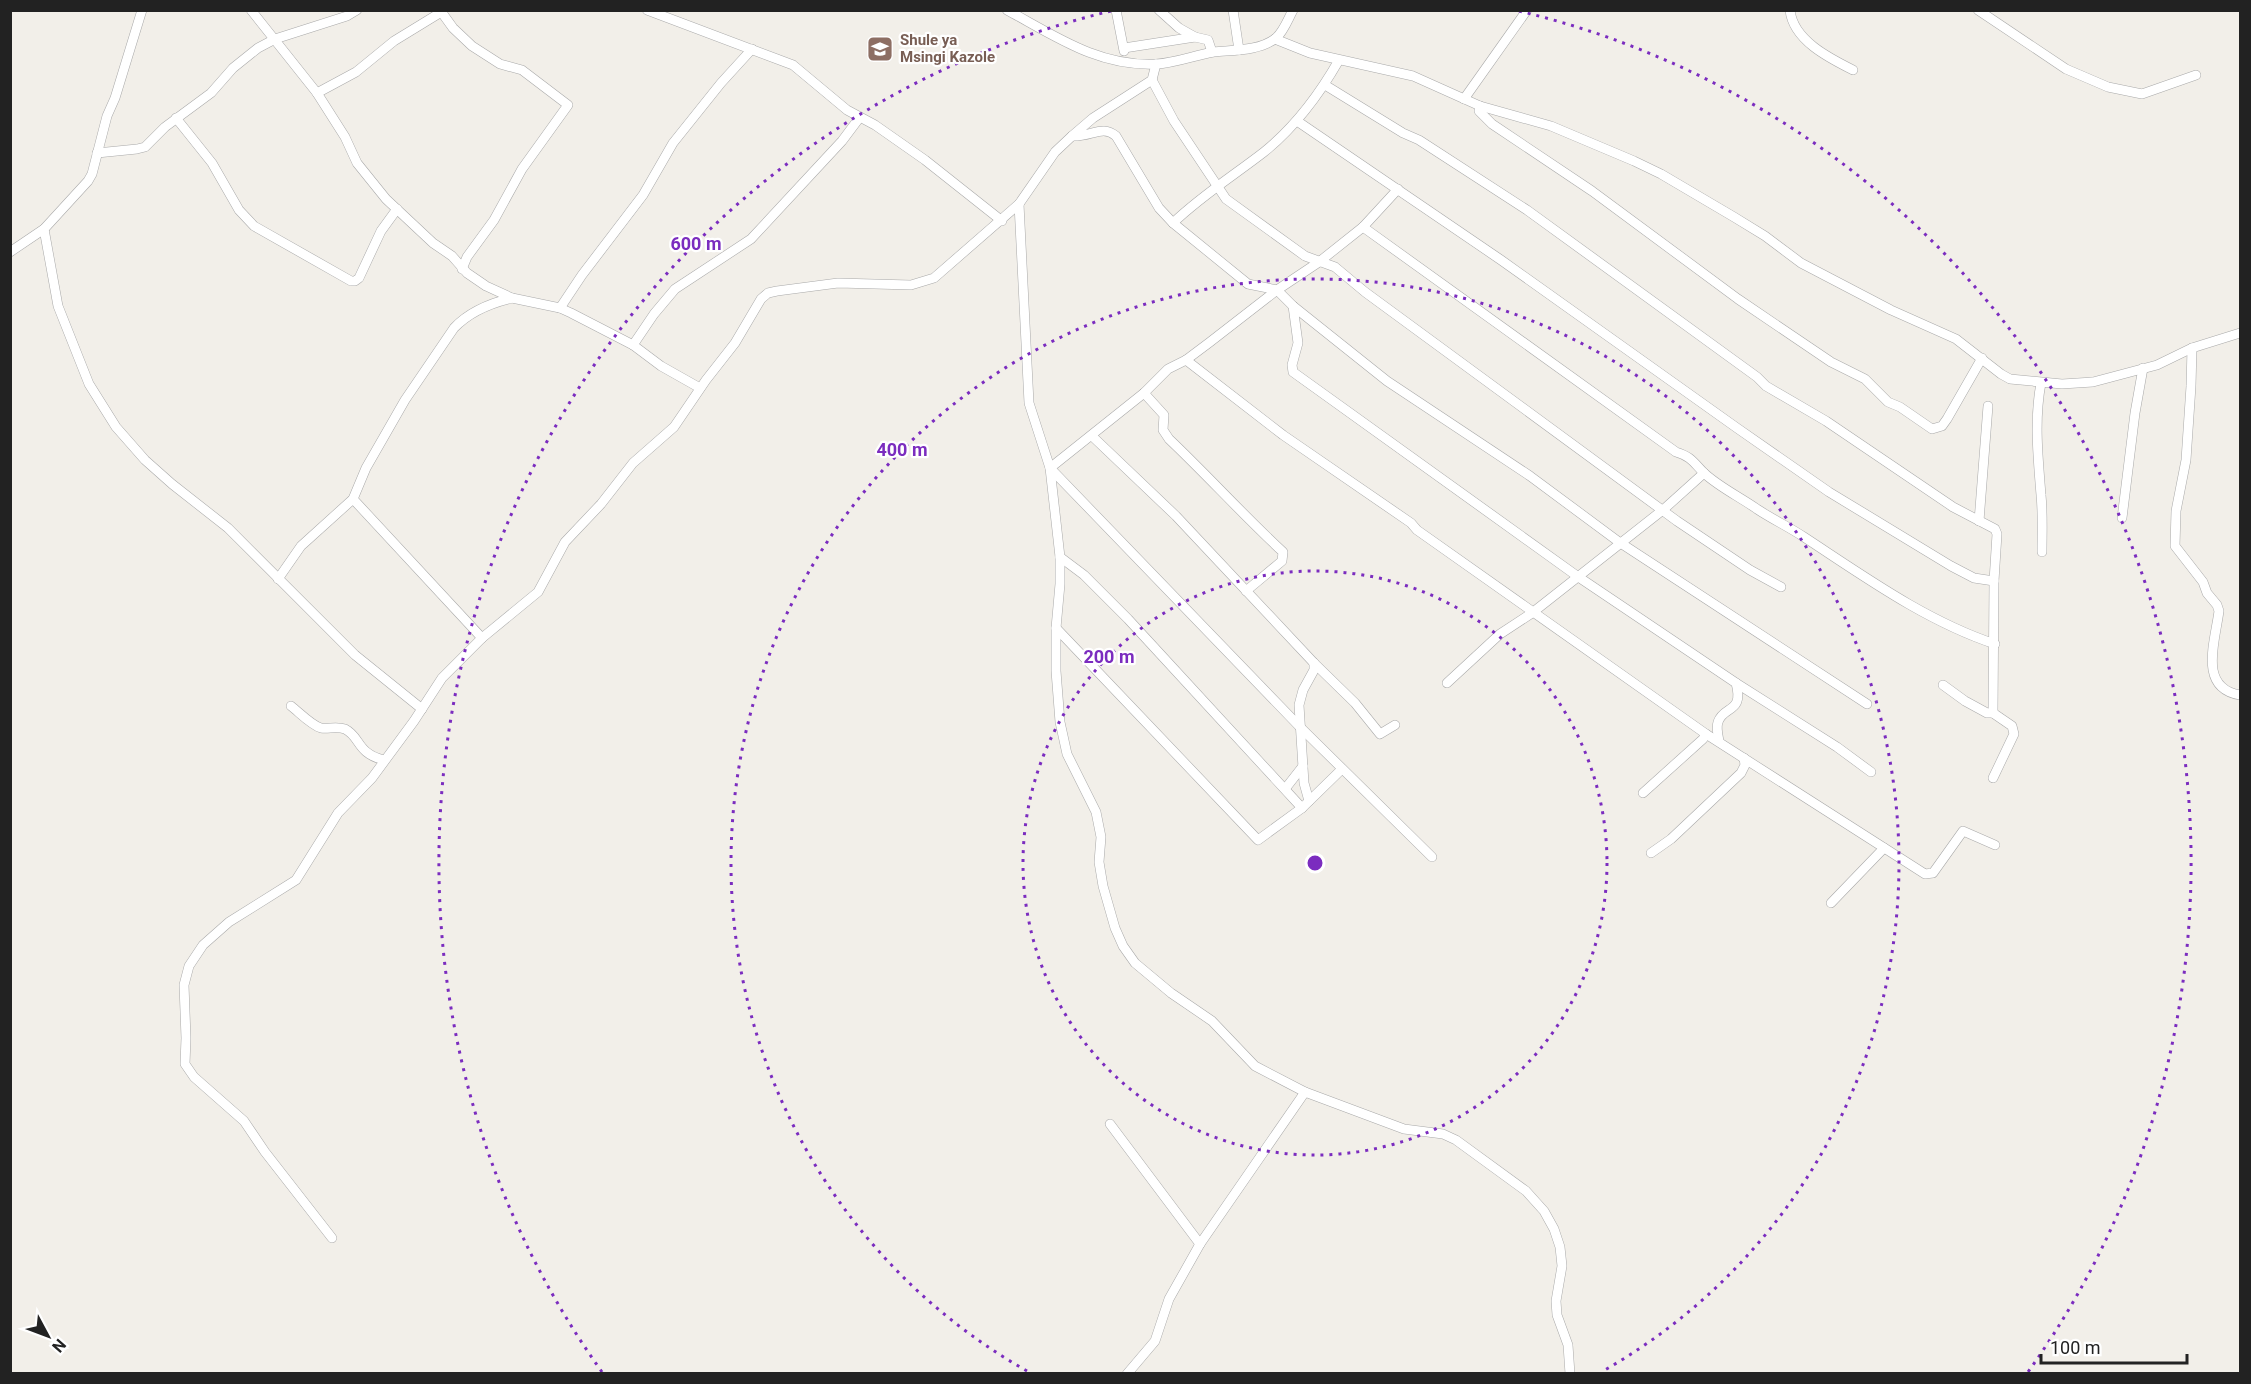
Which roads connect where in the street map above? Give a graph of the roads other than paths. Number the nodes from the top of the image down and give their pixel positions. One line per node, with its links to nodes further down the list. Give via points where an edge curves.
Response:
1 (142, 10): 35 (street)
2 (251, 10): 15 (street)
3 (357, 10): 15 (street)
4 (647, 10): 18 (street)
5 (1007, 10): 22 (street, via 1069,45)
6 (1116, 10): 17 (street)
7 (1159, 10): 14 (street)
8 (1233, 10): 19 (street)
9 (1293, 10): 16 (street)
10 (1527, 10): 29 (street)
11 (1790, 10): 24 (street, via 1795,28 1813,45)
12 (1978, 10): 25 (street, via 2066,69 2108,87 2142,94)
13 (442, 11): 28 (street, via 394,41 356,72); 46 (street, via 472,46 500,64 522,70 568,105 522,169)
14 (1195, 37): 17 (street); 20 (street, via 1208,40)
15 (275, 39): 28 (street); 32 (street, via 251,53 211,93)
16 (1275, 39): 19 (street); 21 (street)
17 (1124, 48): 22 (street)
18 (752, 49): 31 (street, via 793,64); 50 (street, via 673,143 643,195)
19 (1239, 50): 20 (street)
20 (1212, 52): 23 (street)
21 (1339, 60): 27 (street); 29 (street, via 1413,76)
22 (1121, 63): 23 (street)
23 (1156, 64): 26 (street)
24 (1853, 70)
25 (2196, 75)
26 (1152, 80): 34 (street); 36 (street)
27 (1325, 85): 33 (street); 67 (street, via 1527,210 1766,386)
28 (317, 93): 39 (street, via 362,170)
29 (1464, 99): 30 (street)
30 (1480, 106): 54 (street, via 1551,126 1661,174 1765,236 1801,263 1956,339); 54 (street, via 1479,111 1492,123 1747,305 1831,362 1864,379 1888,402 1932,429 1942,426 1947,419)
31 (860, 117): 40 (street, via 925,160); 52 (street, via 751,239 675,290)
32 (176, 118): 35 (street, via 142,148); 39 (street, via 212,162 239,210 254,226 351,281 359,278 381,231)
33 (1297, 122): 36 (street, via 1264,152); 37 (street)
34 (1072, 136): 38 (street, via 1055,152); 41 (street, via 1085,137 1105,129 1116,136 1159,208)
35 (97, 153): 43 (street, via 88,181)
36 (1216, 186): 41 (street); 45 (street, via 1241,210 1305,256)
37 (1398, 189): 42 (street); 73 (street, via 1829,492 1951,567 1974,578)
38 (1019, 204): 40 (street); 62 (street, via 1029,403)
39 (397, 209): 46 (street)
40 (1002, 221): 58 (street, via 940,273 920,284 838,282 768,293)
41 (1173, 223): 47 (street, via 1248,284)
42 (1363, 227): 45 (street); 63 (street, via 1676,452 1694,460)
43 (44, 229): 44 (street); 72 (street, via 58,306 89,384 116,427 145,460 228,528)
44 (10, 252)
45 (1319, 261): 47 (street); 65 (street, via 1335,267)
46 (462, 269): 48 (street)
47 (1277, 290): 49 (street); 55 (street)
48 (512, 298): 50 (street); 64 (street, via 489,305 454,328 405,400)
49 (1293, 306): 68 (street, via 1387,381 1530,476); 71 (street, via 1298,343 1293,372)
50 (560, 308): 52 (street)
51 (2241, 333): 53 (street)
52 (633, 345): 58 (street)
53 (2192, 348): 56 (street); 84 (street, via 2186,460 2176,511 2175,546 2203,582 2219,611 2214,676 2228,693)
54 (1982, 358): 57 (street, via 2010,379)
55 (1186, 360): 59 (street, via 1168,369); 76 (street, via 1282,435 1411,523)
56 (2143, 368): 57 (street, via 2093,382); 66 (street)
57 (2041, 383): 69 (street, via 2037,435)
58 (700, 388): 78 (street, via 674,427 633,463 566,542 538,592)
59 (1144, 393): 61 (street); 75 (street, via 1164,415 1163,430 1169,439 1283,552 1282,561)
60 (1988, 406): 67 (street)
61 (1092, 436): 62 (street); 75 (street, via 1176,516)
62 (1050, 468): 70 (street); 90 (street)
63 (1704, 473): 65 (street); 79 (street, via 1872,582 1967,634)
64 (353, 499): 72 (street, via 301,546); 78 (street)
65 (1664, 509): 68 (street); 74 (street)
66 (2122, 518)
67 (1979, 521): 73 (street, via 1992,526 1997,534)
68 (1619, 542): 71 (street); 85 (street)
69 (2042, 552)
70 (1060, 557): 77 (street); 99 (street, via 1128,619)
71 (1577, 576): 76 (street); 82 (street)
72 (278, 579): 87 (street, via 355,655)
73 (1994, 581): 79 (street)
74 (1781, 587)
75 (1246, 591): 80 (street)
76 (1532, 613): 81 (street, via 1500,634); 91 (street)
77 (1056, 628): 101 (street, via 1258,840); 107 (street, via 1060,722 1067,754 1096,812 1103,886 1123,946 1147,974 1212,1021 1255,1065)
78 (482, 638): 87 (street, via 442,678)
79 (1995, 644): 88 (street)
80 (1314, 663): 89 (street, via 1380,734); 90 (street, via 1300,697)
81 (1447, 683)
82 (1736, 683): 92 (street, via 1738,699 1719,719); 97 (street)
83 (1943, 685): 88 (street, via 1981,710)
84 (2241, 695)
85 (1866, 704)
86 (291, 706): 94 (street, via 322,728 348,731 368,755)
87 (422, 709): 94 (street)
88 (1993, 713): 98 (street, via 2012,726 2014,735)
89 (1395, 725)
90 (1300, 727): 95 (street); 96 (street)
91 (1706, 734): 92 (street); 100 (street)
92 (1719, 741): 93 (street)
93 (1744, 758): 103 (street); 104 (street, via 1745,765 1729,784)
94 (384, 760): 109 (street, via 365,786 343,806 296,879 229,922 197,952 184,979 185,1065 244,1121)
95 (1303, 766): 99 (street); 101 (street)
96 (1342, 769): 101 (street); 105 (street)
97 (1870, 772)
98 (1993, 778)
99 (1285, 789): 101 (street)
100 (1643, 793)
101 (1306, 804)
102 (1995, 845): 103 (street, via 1964,831 1928,875)
103 (1884, 848): 106 (street)
104 (1651, 853)
105 (1432, 857)
106 (1831, 903)
107 (1305, 1092): 110 (street); 112 (street, via 1404,1129 1443,1134 1526,1191 1544,1211 1560,1247 1557,1315 1568,1345)
108 (1110, 1124): 110 (street)
109 (332, 1238)
110 (1200, 1244): 111 (street, via 1169,1299 1155,1341)
111 (1127, 1374)
112 (1570, 1374)

